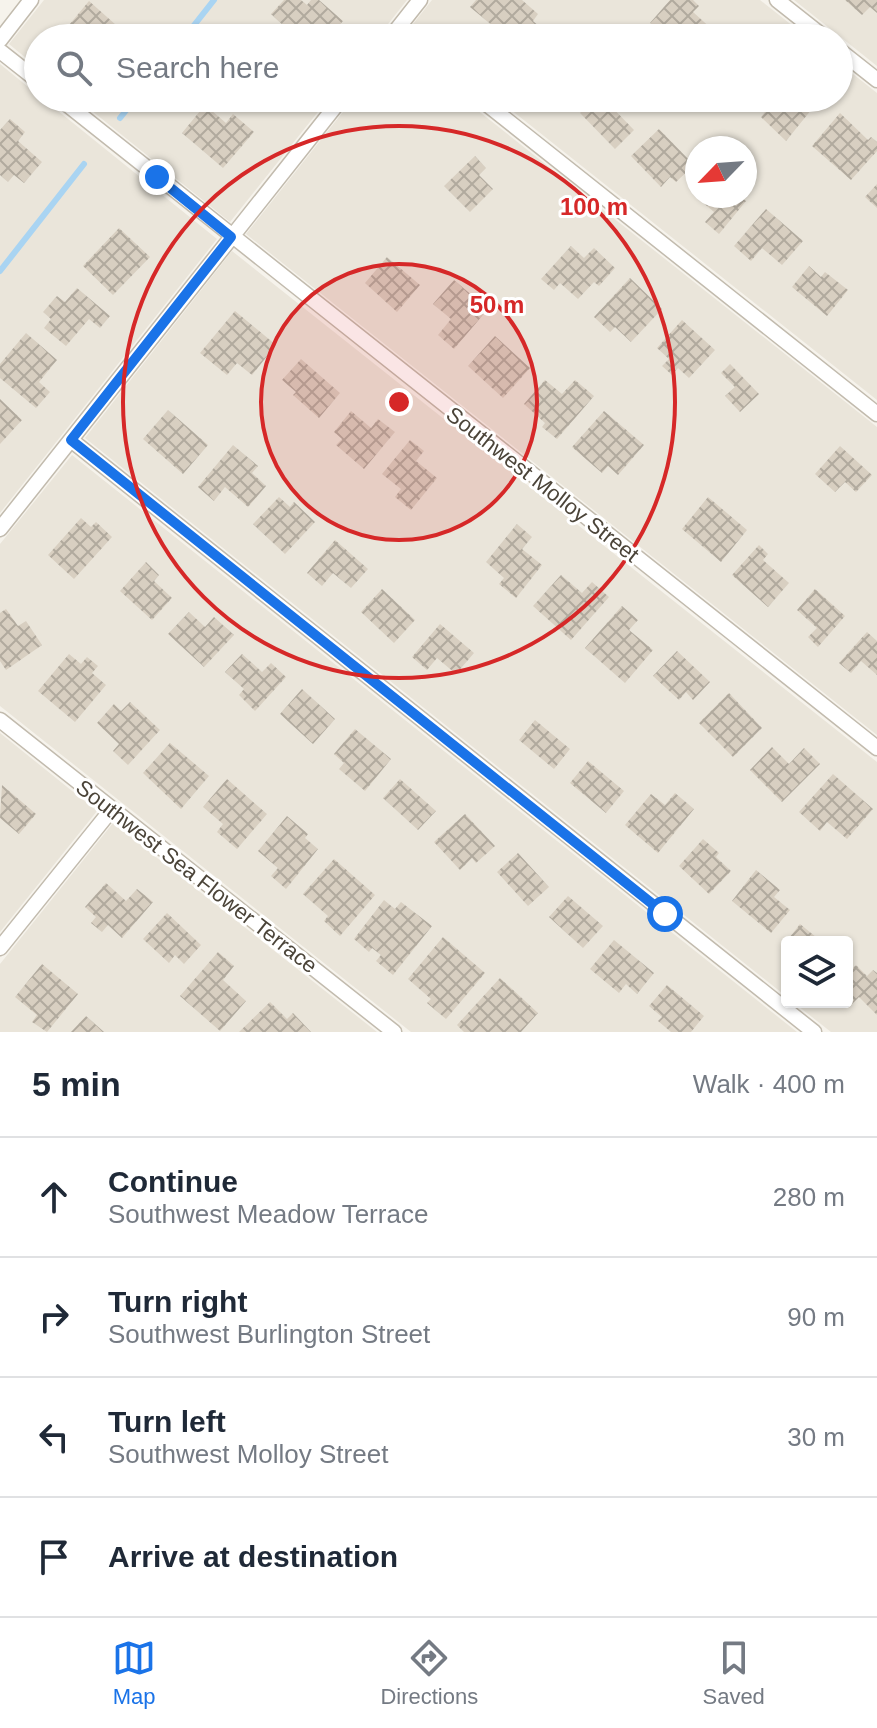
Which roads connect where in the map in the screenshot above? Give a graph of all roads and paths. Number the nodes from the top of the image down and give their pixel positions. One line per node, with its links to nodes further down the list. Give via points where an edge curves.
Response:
1 (31, 0): 6 (street)
2 (420, 0): 4 (street)
3 (777, 0): 5 (street)
4 (404, 24)
5 (807, 24)
6 (0, 40)
7 (0, 51): 9 (street)
8 (853, 61): 10 (street)
9 (24, 70)
10 (877, 80)
11 (76, 112): 14 (street, Southwest Molloy Street)
12 (331, 112): 14 (street)
13 (497, 112): 15 (street)
14 (231, 237): 16 (street); 19 (street, Southwest Molloy Street)
15 (877, 414)
16 (71, 440): 17 (street); 23 (street)
17 (0, 529)
18 (0, 720): 20 (street, Southwest Sea Flower Terrace)
19 (877, 748)
20 (112, 809): 21 (street); 22 (street, Southwest Sea Flower Terrace)
21 (0, 948)
22 (394, 1032)
23 (814, 1032)

